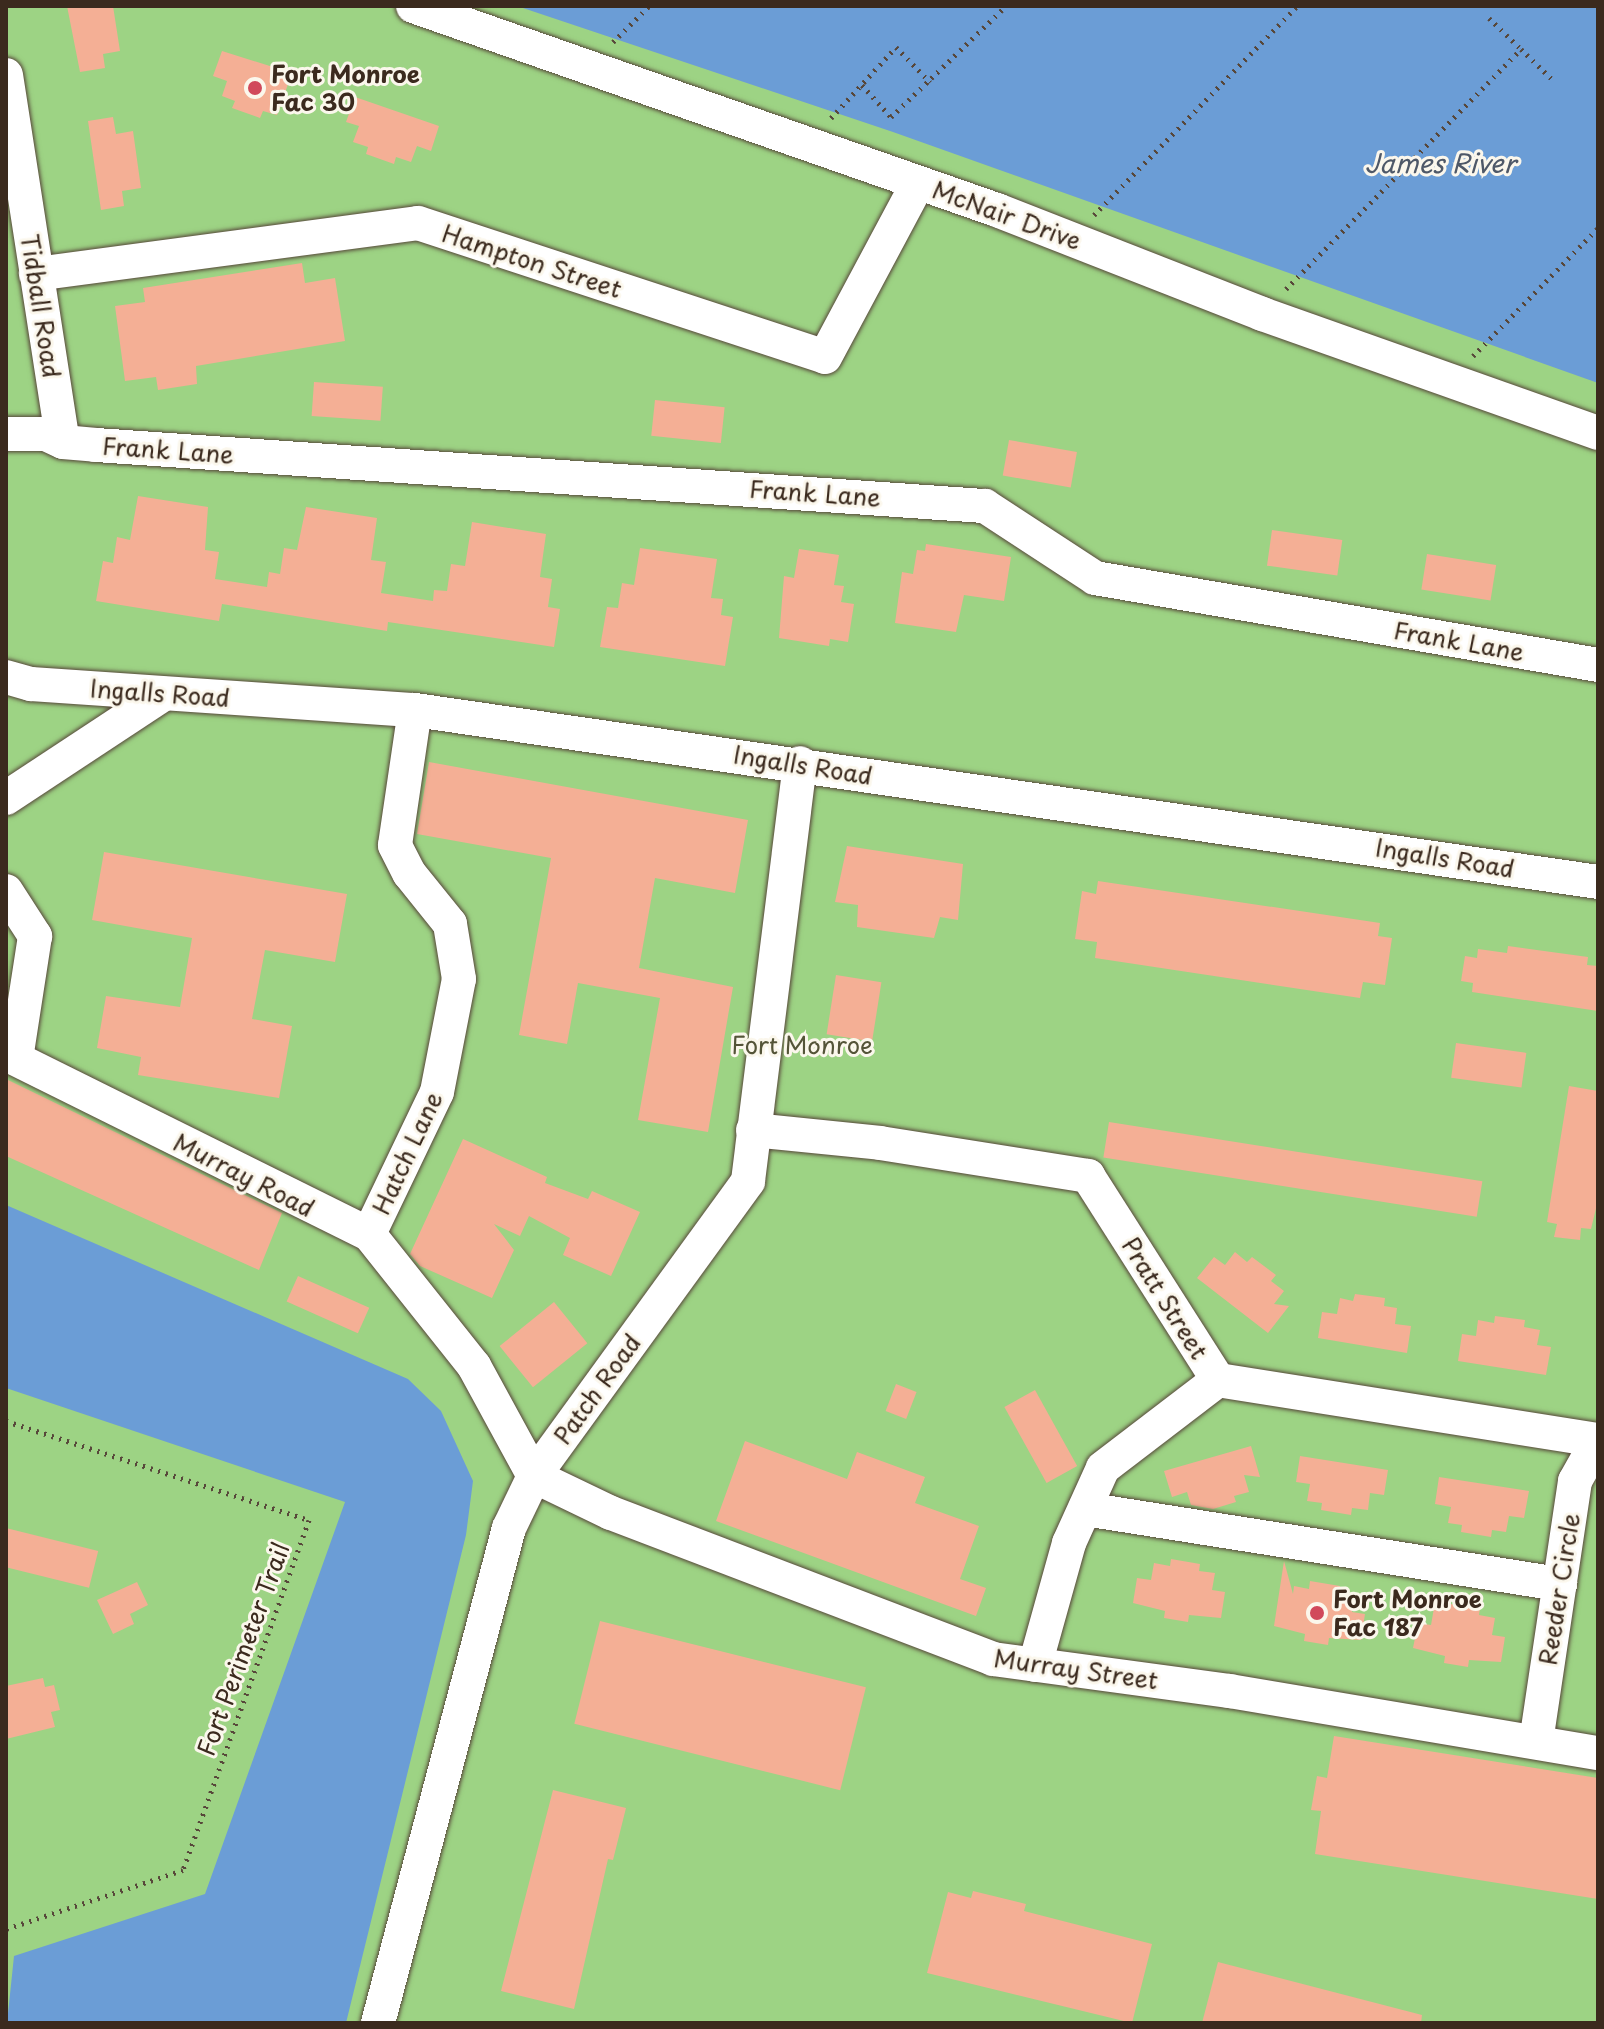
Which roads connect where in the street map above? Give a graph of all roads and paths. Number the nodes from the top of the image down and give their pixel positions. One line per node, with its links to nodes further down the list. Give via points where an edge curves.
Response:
1 (413, 6): 13 (street, McNair Drive)
2 (649, 6): 7 (path)
3 (1006, 6): 9 (path)
4 (1297, 6): 14 (path)
5 (1489, 18): 6 (path)
6 (1521, 49): 10 (path); 17 (path)
7 (604, 52)
8 (6, 75): 16 (street, Tidball Road)
9 (930, 82): 11 (path, via 891,117); 11 (path, via 896,47)
10 (1555, 82)
11 (862, 85): 12 (path)
12 (822, 128)
13 (918, 183): 16 (street, Hampton Street, via 825,357 418,223); 19 (street, McNair Drive, via 1262,314)
14 (1088, 222)
15 (1598, 228): 18 (path)
16 (36, 274): 21 (street, Tidball Road)
17 (1286, 290)
18 (1472, 357)
19 (1598, 433)
20 (6, 434): 21 (street, Frank Lane, via 46,434)
21 (63, 442): 22 (street, Frank Lane, via 985,506 1095,578)
22 (1598, 665)
23 (6, 677): 24 (street, Ingalls Road, via 31,684)
24 (164, 694): 25 (street, Ingalls Road); 27 (street)
25 (415, 710): 26 (street, Ingalls Road); 31 (street, Hatch Lane, via 395,845 409,873 450,924 459,979 437,1092)
26 (800, 763): 28 (street, Ingalls Road); 30 (street, Patch Road)
27 (6, 798)
28 (1598, 882)
29 (6, 891): 31 (street, Murray Road, via 35,936 16,1059)
30 (753, 1130): 32 (street, Pratt Street, via 880,1143 1088,1176); 35 (street, Patch Road, via 748,1181)
31 (369, 1234): 35 (street, Murray Road, via 474,1366)
32 (1218, 1380): 34 (street, Pratt Street); 36 (street, via 1103,1468)
33 (6, 1421): 41 (path, Fort Perimeter Trail, via 309,1520 183,1870)
34 (1598, 1440): 37 (street, Reeder Circle, via 1575,1481)
35 (534, 1476): 38 (street, Murray Street, via 611,1513 993,1659); 42 (street, Patch Road, via 504,1541)
36 (1085, 1509): 37 (street); 38 (street, via 1069,1543)
37 (1560, 1584): 39 (street, Reeder Circle)
38 (1035, 1665): 39 (street, Murray Street)
39 (1536, 1742): 40 (street, Murray Street)
40 (1598, 1753)
41 (6, 1929)
42 (378, 2023)

